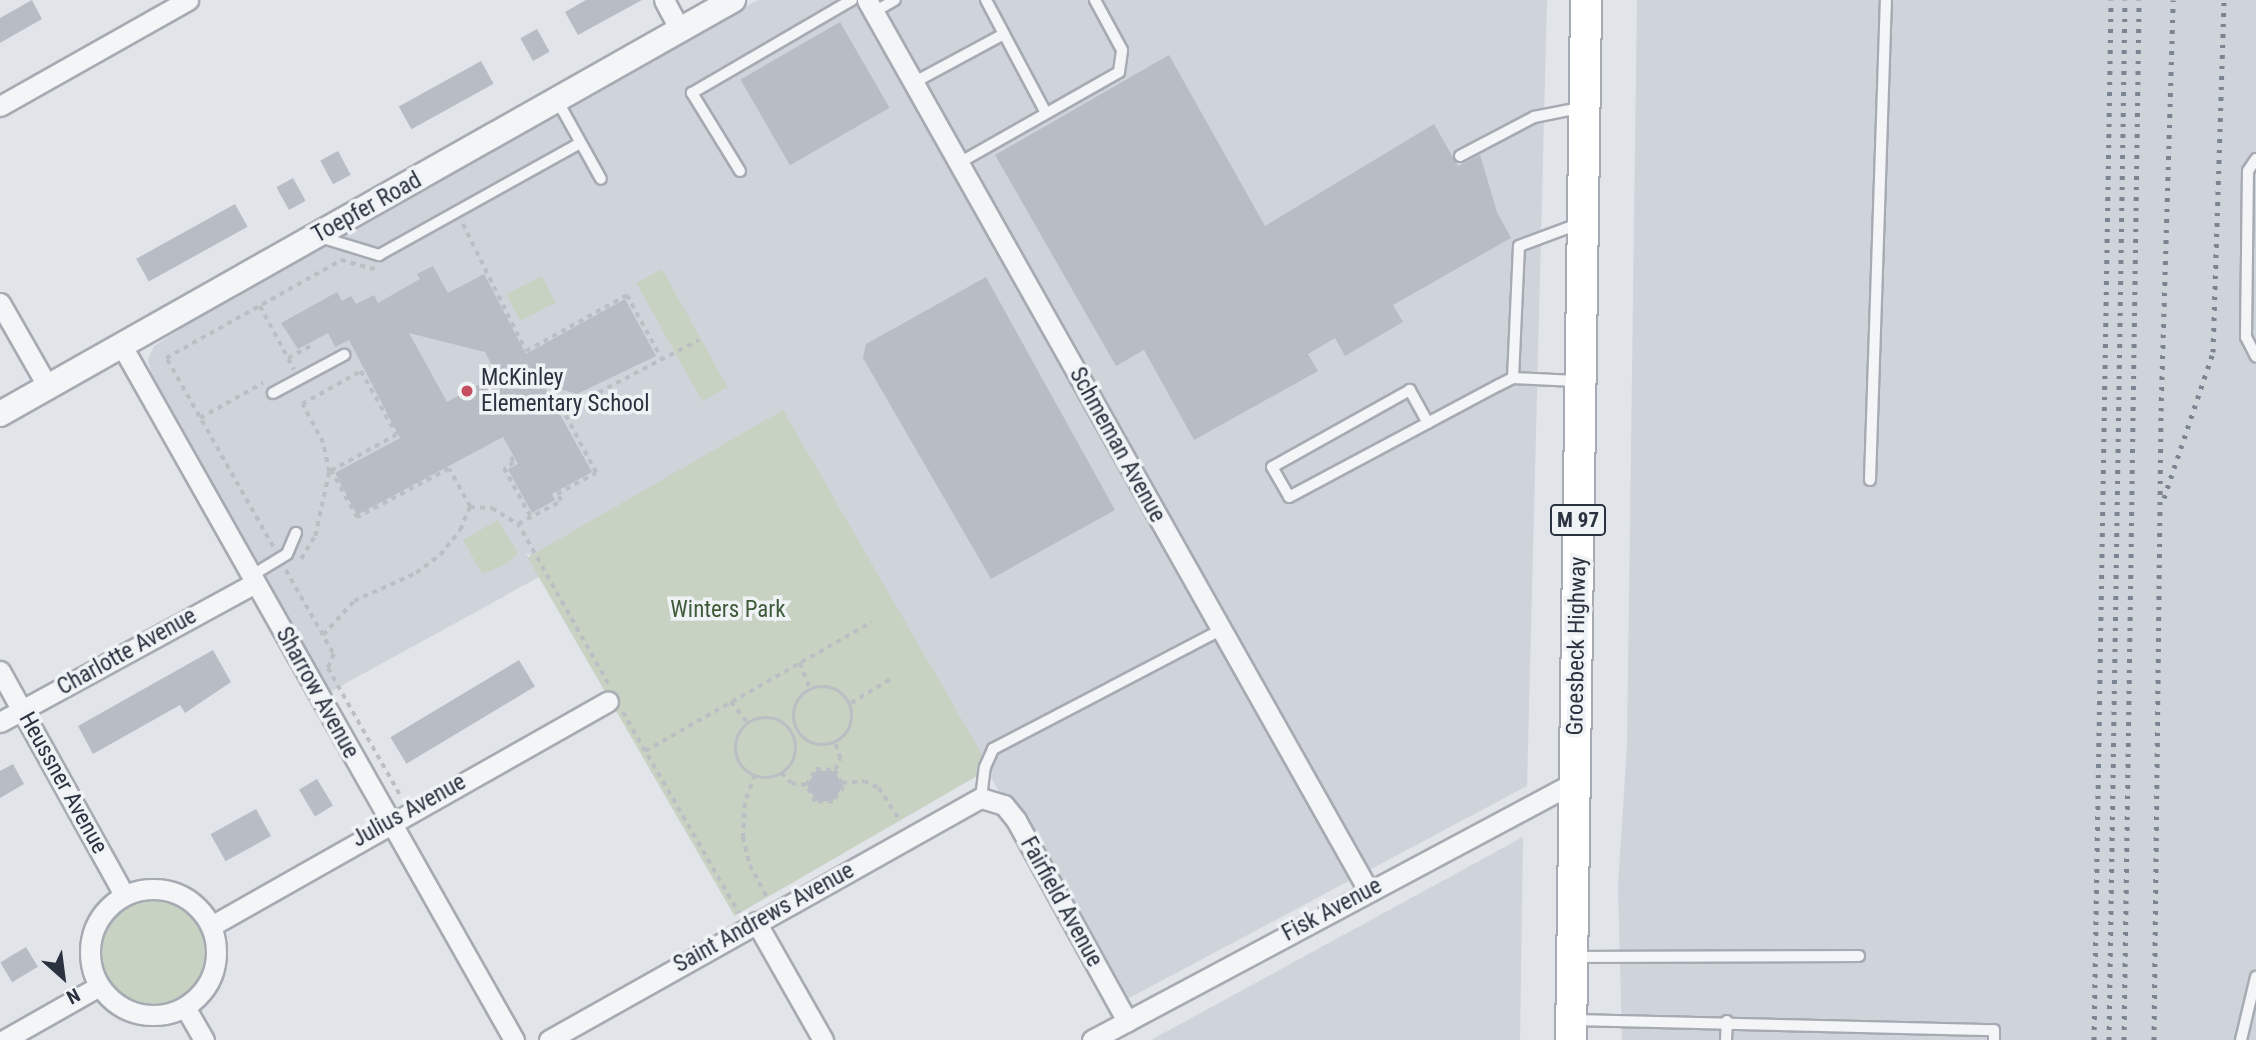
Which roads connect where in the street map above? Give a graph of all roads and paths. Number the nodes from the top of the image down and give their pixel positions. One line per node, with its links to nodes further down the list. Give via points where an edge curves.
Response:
1 (188, 0): 15 (street)
2 (664, 0): 11 (street)
3 (733, 0): 11 (street, Toepfer Road)
4 (852, 0): 22 (lane, via 692,93)
5 (895, 0): 10 (lane)
6 (986, 0): 12 (lane)
7 (1095, 0): 17 (lane, via 1122,50 1119,72)
8 (1586, 0): 16 (main road, Groesbeck Highway / M 97)
9 (1886, 0): 50 (lane)
10 (870, 6): 13 (street, Schmeman Avenue)
11 (680, 30): 14 (street, Toepfer Road)
12 (1004, 34): 13 (lane); 17 (lane)
13 (914, 83): 21 (street, Schmeman Avenue)
14 (557, 100): 18 (lane); 26 (street, Toepfer Road)
15 (0, 106)
16 (1584, 108): 19 (lane, via 1534,117); 24 (main road, Groesbeck Highway / M 97)
17 (1046, 113): 21 (lane)
18 (580, 142): 23 (lane); 26 (lane, via 379,255)
19 (1460, 156)
20 (2256, 159): 34 (lane, via 2248,171 2246,337)
21 (959, 163): 58 (street, Schmeman Avenue)
22 (740, 171)
23 (601, 179)
24 (1583, 222): 38 (lane, via 1519,246); 41 (main road, Groesbeck Highway / M 97)
25 (463, 224): 33 (path, via 526,351 626,295)
26 (317, 236): 31 (street, Toepfer Road)
27 (0, 303): 42 (street)
28 (260, 306): 35 (path)
29 (699, 341): 33 (path)
30 (313, 345): 35 (path)
31 (122, 346): 42 (street, Toepfer Road); 56 (street, Sharrow Avenue)
32 (344, 355): 40 (lane)
33 (661, 357): 52 (path, via 563,411 596,473 557,494 561,502)
34 (2256, 357)
35 (288, 358): 36 (path)
36 (293, 367): 37 (path); 40 (path)
37 (281, 373)
38 (1513, 377): 41 (lane); 47 (lane)
39 (270, 379): 46 (path)
40 (300, 379): 43 (lane); 44 (path)
41 (1580, 381): 77 (main road, Groesbeck Highway / M 97)
42 (48, 387): 45 (street, Toepfer Road)
43 (272, 393)
44 (311, 399): 49 (path, via 302,404 318,431); 49 (path, via 361,371 397,435)
45 (0, 414)
46 (200, 418)
47 (1428, 423): 47 (lane, via 1289,497 1272,467 1410,390)
48 (511, 457): 52 (path, via 514,463 504,468)
49 (331, 471): 51 (path, via 357,519 449,469)
50 (1870, 480)
51 (470, 507): 53 (path, via 492,508); 59 (path, via 460,530 440,555 415,573 354,601)
52 (531, 517): 53 (path)
53 (518, 524): 64 (path)
54 (296, 533): 56 (lane, via 287,554)
55 (286, 570): 59 (path)
56 (253, 579): 67 (street, Charlotte Avenue); 82 (street, Sharrow Avenue)
57 (872, 622): 60 (path)
58 (1221, 630): 81 (lane, via 993,749); 84 (street, Schmeman Avenue)
59 (323, 635): 80 (path, via 334,654 328,668)
60 (800, 663): 63 (path); 65 (path)
61 (0, 671): 67 (street, Heussner Avenue)
62 (894, 677): 66 (path)
63 (810, 689): 66 (path, via 830,687); 70 (path, via 794,712)
64 (613, 698): 73 (path); 82 (street, Julius Avenue)
65 (731, 702): 69 (path); 73 (path)
66 (850, 703): 72 (path, via 851,726)
67 (23, 709): 68 (street, Charlotte Avenue); 85 (street, Heussner Avenue)
68 (0, 722)
69 (748, 723): 71 (path, via 769,718); 76 (path, via 736,748 743,767)
70 (797, 730): 71 (path); 72 (path, via 811,742)
71 (792, 733): 75 (path, via 796,751)
72 (835, 743): 74 (path, via 840,759)
73 (645, 751): 87 (path)
74 (835, 770): 78 (path); 79 (path, via 816,769)
75 (782, 773): 76 (path); 79 (path, via 791,783)
76 (755, 775): 86 (path, via 744,803 743,836)
77 (1574, 782): 84 (street, Fisk Avenue); 90 (main road, Groesbeck Highway / M 97)
78 (842, 783): 79 (path, via 834,802 815,802); 83 (path, via 864,781 879,788)
79 (806, 785)
80 (400, 795)
81 (981, 798): 87 (street, Saint Andrews Avenue); 94 (street, Fairfield Avenue, via 1004,805 1016,820)
82 (389, 821): 88 (street, Julius Avenue); 99 (street, Sharrow Avenue)
83 (901, 822)
84 (1368, 890): 94 (street, Fisk Avenue)
85 (124, 895): 88 (street, via 154,889 184,896); 92 (street, via 104,911 91,935 90,961)
86 (768, 897)
87 (747, 918): 100 (street, Saint Andrews Avenue); 101 (street)
88 (211, 926): 93 (street, via 216,962 205,988)
89 (1859, 956): 90 (lane)
90 (1572, 957): 96 (main road, Groesbeck Highway / M 97)
91 (2256, 977): 105 (lane)
92 (99, 986): 93 (street, via 116,1004 138,1014 162,1015); 97 (street)
93 (186, 1007): 98 (street)
94 (1127, 1021): 102 (street, Fisk Avenue)
95 (1727, 1021): 96 (lane); 103 (lane); 104 (lane, via 1994,1030)
96 (1571, 1030)
97 (4, 1040)
98 (204, 1040)
99 (514, 1040)
100 (548, 1040)
101 (823, 1040)
102 (1092, 1040)
103 (1726, 1040)
104 (1994, 1040)
105 (2241, 1040)

